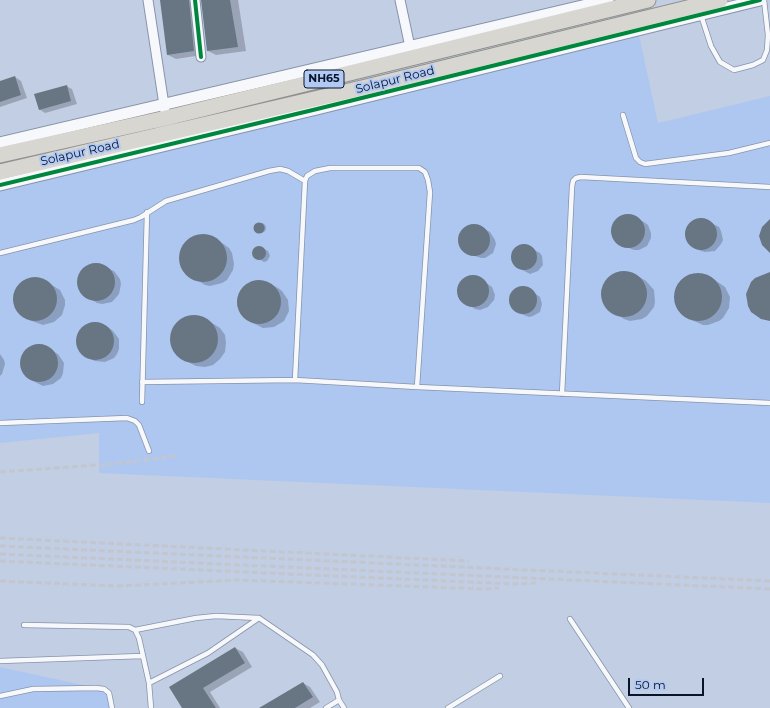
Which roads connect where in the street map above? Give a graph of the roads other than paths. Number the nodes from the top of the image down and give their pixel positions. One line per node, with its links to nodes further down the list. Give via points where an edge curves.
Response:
1 (148, 0): 15 (street)
2 (194, 0): 12 (street)
3 (400, 0): 11 (street)
4 (608, 0): 9 (street)
5 (648, 0): 9 (highway, Solapur Road / NH65)
6 (720, 0): 10 (highway, Solapur Road / NH65)
7 (760, 0): 10 (street)
8 (764, 0): 10 (lane, via 768,35 763,60 734,70 720,62 710,46)
9 (582, 7): 11 (street); 13 (highway, Solapur Road / NH65)
10 (699, 10): 14 (highway, Solapur Road / NH65); 22 (street)
11 (410, 47): 15 (street)
12 (201, 57)
13 (362, 70): 14 (highway); 15 (highway, Solapur Road / NH65)
14 (366, 87): 20 (highway, Solapur Road / NH65)
15 (165, 112): 17 (street); 19 (highway, Solapur Road / NH65)
16 (623, 115): 18 (lane, via 636,158 645,164 729,153)
17 (0, 143)
18 (770, 143)
19 (0, 155)
20 (0, 172)
21 (305, 181): 24 (lane, via 288,171 269,171 166,202); 26 (lane); 28 (lane, via 307,176 315,171 330,168 419,168 425,172 430,192)
22 (0, 185)
23 (770, 187): 29 (lane, via 576,178 572,187)
24 (147, 212): 25 (lane, via 134,220); 27 (lane)
25 (0, 253)
26 (295, 380): 27 (lane); 28 (lane)
27 (142, 382): 30 (lane)
28 (417, 387): 29 (lane)
29 (562, 394): 31 (lane)
30 (142, 402)
31 (770, 403)
32 (0, 424): 33 (lane, via 127,418 139,425)
33 (149, 452)
34 (259, 618): 37 (lane, via 216,616); 41 (lane, via 208,654); 43 (lane, via 322,665 337,692)
35 (570, 619): 49 (lane)
36 (24, 625): 37 (lane, via 129,627)
37 (135, 630): 38 (lane)
38 (142, 656): 39 (lane); 41 (lane)
39 (0, 661)
40 (500, 676): 48 (lane)
41 (149, 683): 45 (lane)
42 (0, 696): 44 (lane, via 33,689 96,688 109,693)
43 (338, 700): 46 (lane); 47 (lane)
44 (112, 708)
45 (151, 708)
46 (326, 708)
47 (344, 708)
48 (448, 708)
49 (629, 708)

